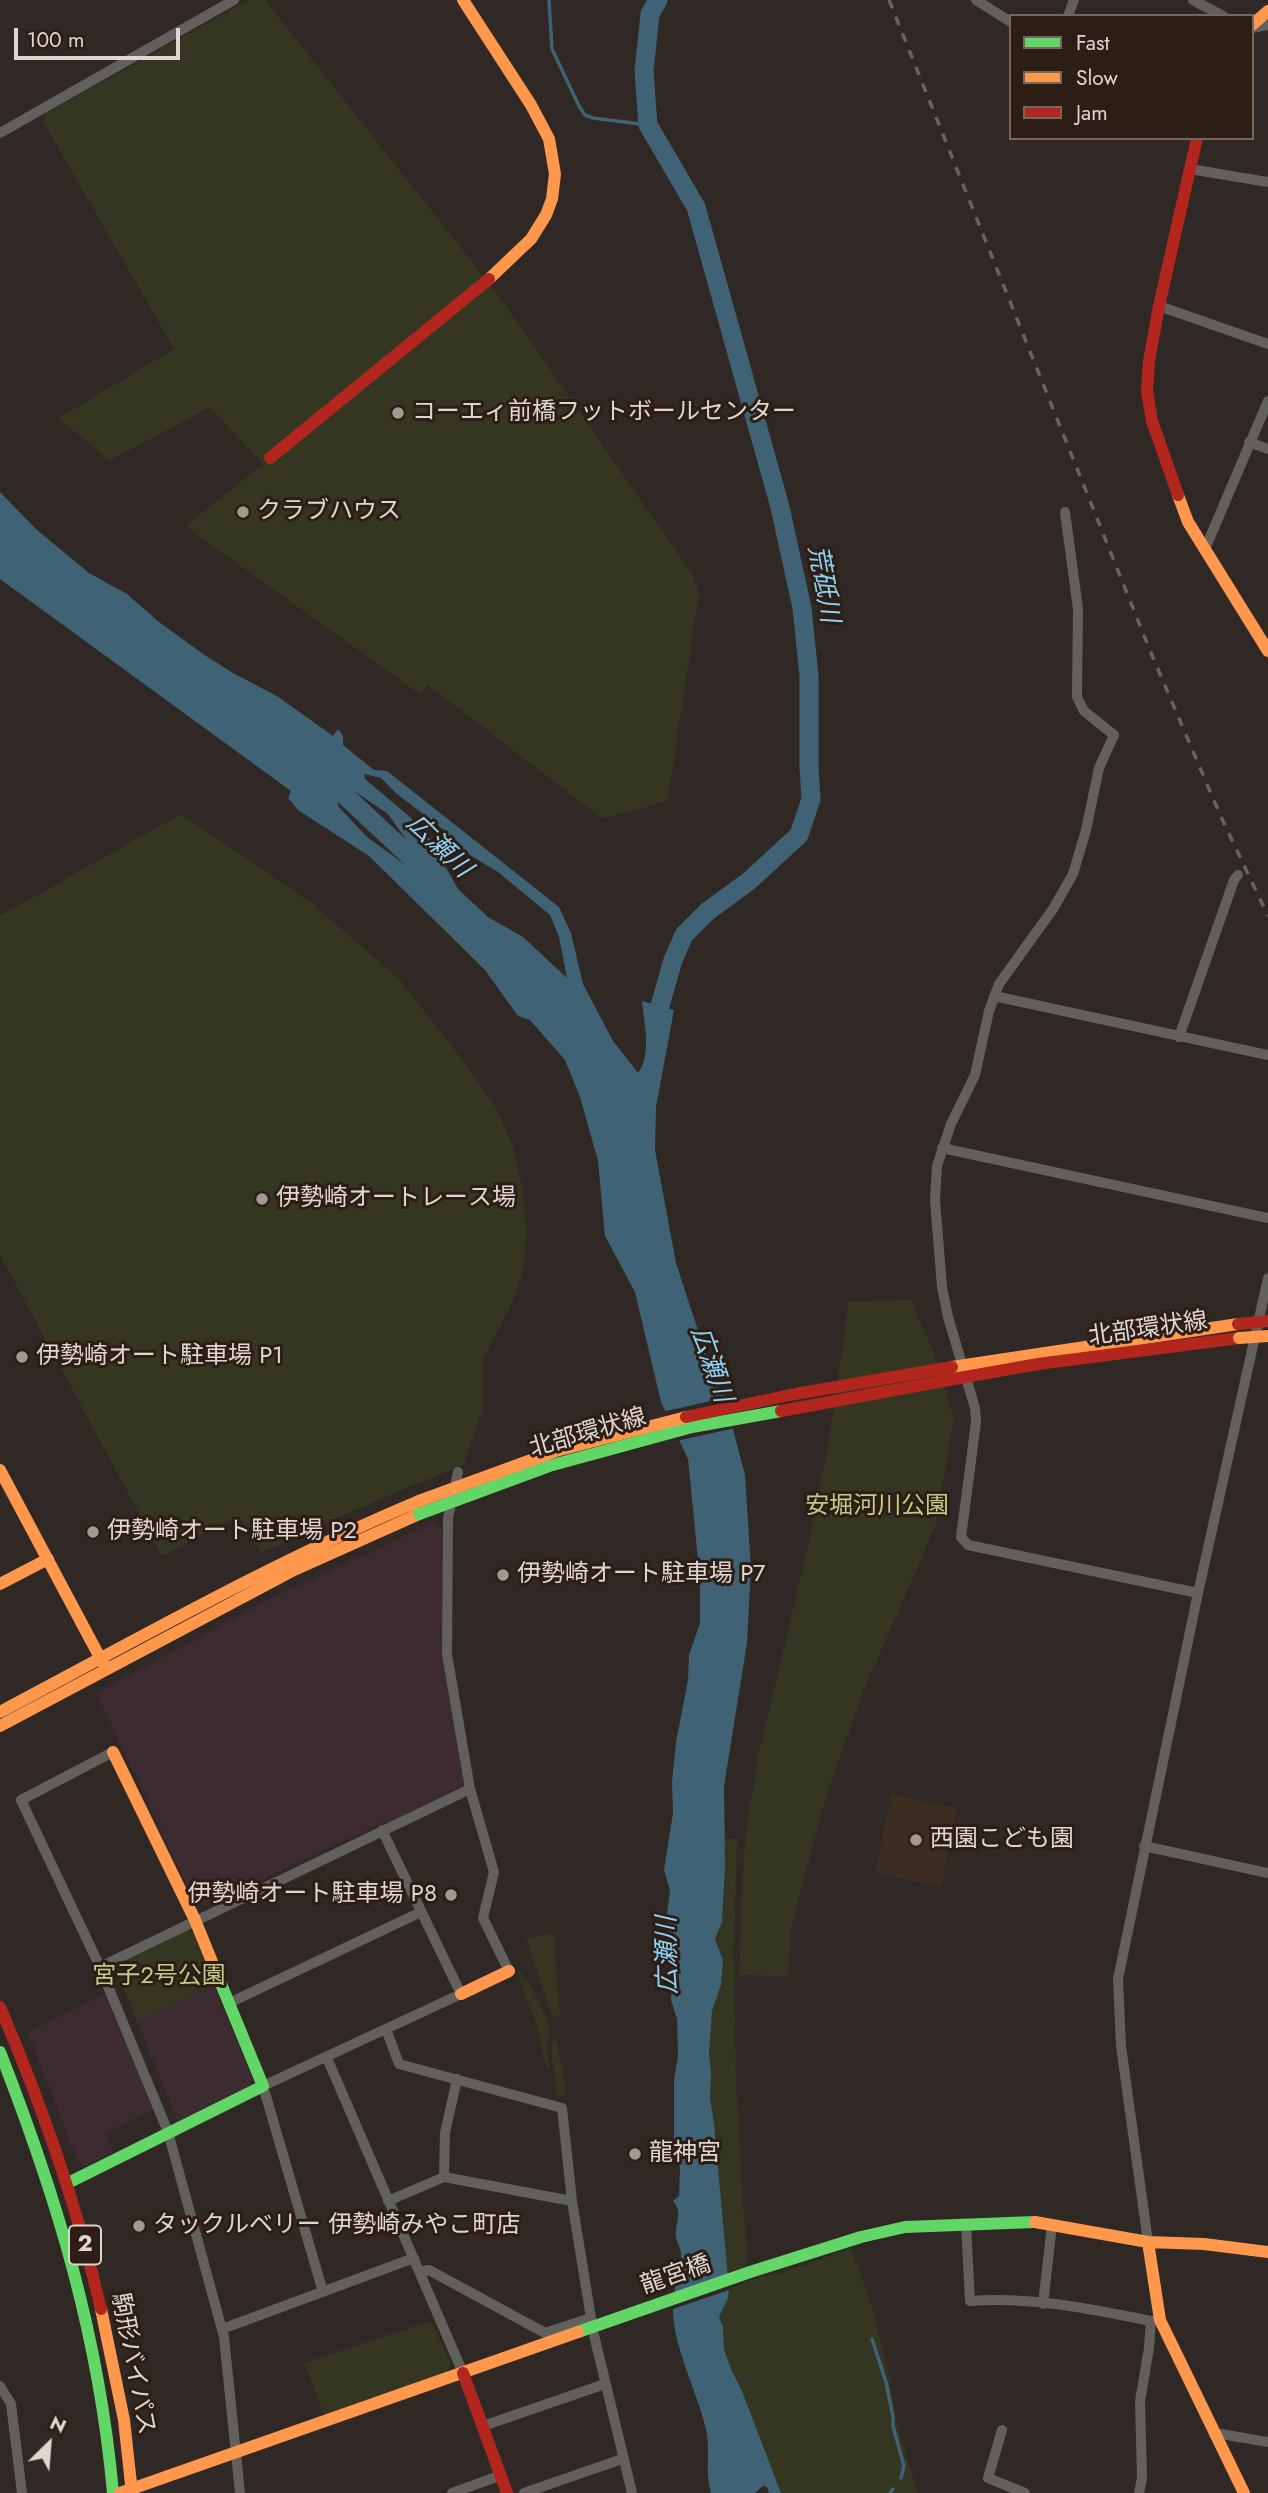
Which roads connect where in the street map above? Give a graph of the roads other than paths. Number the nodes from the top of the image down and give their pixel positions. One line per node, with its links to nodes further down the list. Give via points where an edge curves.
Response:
1 (234, 0): 9 (street)
2 (463, 0): 18 (street, via 549,139 555,174 546,215 531,239 493,276)
3 (976, 0): 7 (street)
4 (1200, 1): 6 (street)
5 (1268, 11): 8 (street)
6 (1220, 14)
7 (1009, 21)
8 (1254, 24)
9 (0, 133)
10 (1197, 140): 11 (street)
11 (1190, 169): 12 (street); 13 (street)
12 (1268, 182)
13 (1159, 306): 14 (street); 20 (street, via 1147,391 1152,421 1188,522)
14 (1268, 344)
15 (1268, 401): 16 (street)
16 (1249, 442): 17 (street); 20 (street)
17 (1268, 449)
18 (270, 458)
19 (1065, 512): 23 (street, via 1077,598 1077,697 1084,711 1114,736 1099,768 1073,874)
20 (1205, 549): 21 (street)
21 (1268, 651)
22 (1238, 875): 24 (street)
23 (994, 996): 24 (street); 26 (street, via 975,1075)
24 (1179, 1037): 25 (street)
25 (1268, 1055)
26 (942, 1148): 27 (street); 31 (street, via 935,1180 937,1248)
27 (1268, 1217)
28 (1268, 1278): 36 (street)
29 (1268, 1321): 31 (street, 北部環状線, bridge)
30 (1268, 1336): 31 (street, 北部環状線, bridge)
31 (959, 1372): 36 (street, via 975,1408 976,1422 961,1537 964,1543); 37 (street, 北部環状線, bridge, via 692,1427 419,1508)
32 (0, 1470): 34 (street)
33 (458, 1472): 41 (street, via 448,1518 447,1654)
34 (48, 1559): 35 (street); 37 (street)
35 (0, 1584)
36 (1198, 1593): 43 (street)
37 (104, 1665): 38 (street, 北部環状線); 39 (street, 北部環状線)
38 (0, 1712)
39 (0, 1726)
40 (113, 1752): 46 (street); 47 (street, via 21,1800)
41 (470, 1789): 42 (street); 48 (street, via 494,1872 483,1918)
42 (382, 1830): 45 (street); 46 (street)
43 (1144, 1846): 44 (street); 64 (street, via 1117,1997)
44 (1268, 1873)
45 (421, 1912): 49 (street); 50 (street)
46 (195, 1920): 47 (street); 50 (street)
47 (100, 1967): 57 (street)
48 (509, 1971): 49 (street)
49 (461, 1994): 52 (street)
50 (229, 2003): 56 (street)
51 (0, 2007): 59 (street, 駒形バイパス / 2)
52 (386, 2029): 54 (street); 55 (street, via 399,2064)
53 (0, 2052): 85 (street, 駒形バイパス / 2, via 51,2188 75,2278 96,2368)
54 (327, 2058): 56 (street); 60 (street)
55 (457, 2079): 58 (street, via 445,2133); 61 (street, via 562,2108)
56 (263, 2086): 57 (street); 68 (street)
57 (168, 2132): 59 (street); 71 (street)
58 (444, 2177): 60 (street); 61 (street)
59 (68, 2183): 83 (street, 駒形バイパス / 2, via 116,2367)
60 (388, 2201): 66 (street)
61 (572, 2201): 67 (street, via 591,2318 545,2333 429,2270)
62 (966, 2224): 63 (street, 龍宮橋); 69 (street, via 970,2301); 73 (street, 龍宮橋, via 905,2227 861,2237)
63 (1052, 2225): 64 (street, 龍宮橋); 69 (street)
64 (1148, 2242): 65 (street, 龍宮橋); 70 (street)
65 (1268, 2252)
66 (414, 2258): 67 (street); 68 (street)
67 (420, 2272): 73 (street)
68 (323, 2292): 71 (street)
69 (1043, 2304): 70 (street)
70 (1155, 2321): 78 (street); 92 (street, via 1140,2401)
71 (222, 2329): 80 (street)
72 (594, 2335): 74 (street)
73 (463, 2373): 76 (street); 80 (street, 龍宮橋)
74 (605, 2384): 76 (street); 81 (street)
75 (0, 2386): 84 (street, via 10,2404)
76 (483, 2426): 82 (street)
77 (1002, 2430): 91 (street, via 988,2478)
78 (1214, 2435): 79 (street); 93 (street)
79 (1268, 2442)
80 (237, 2451): 83 (street, 龍宮橋); 86 (street)
81 (622, 2459): 89 (street); 90 (street)
82 (499, 2476): 87 (street); 88 (street)
83 (128, 2492)
84 (22, 2493)
85 (113, 2493)
86 (240, 2493)
87 (452, 2493)
88 (507, 2493)
89 (524, 2493)
90 (632, 2493)
91 (1025, 2493)
92 (1139, 2493)
93 (1244, 2493)

